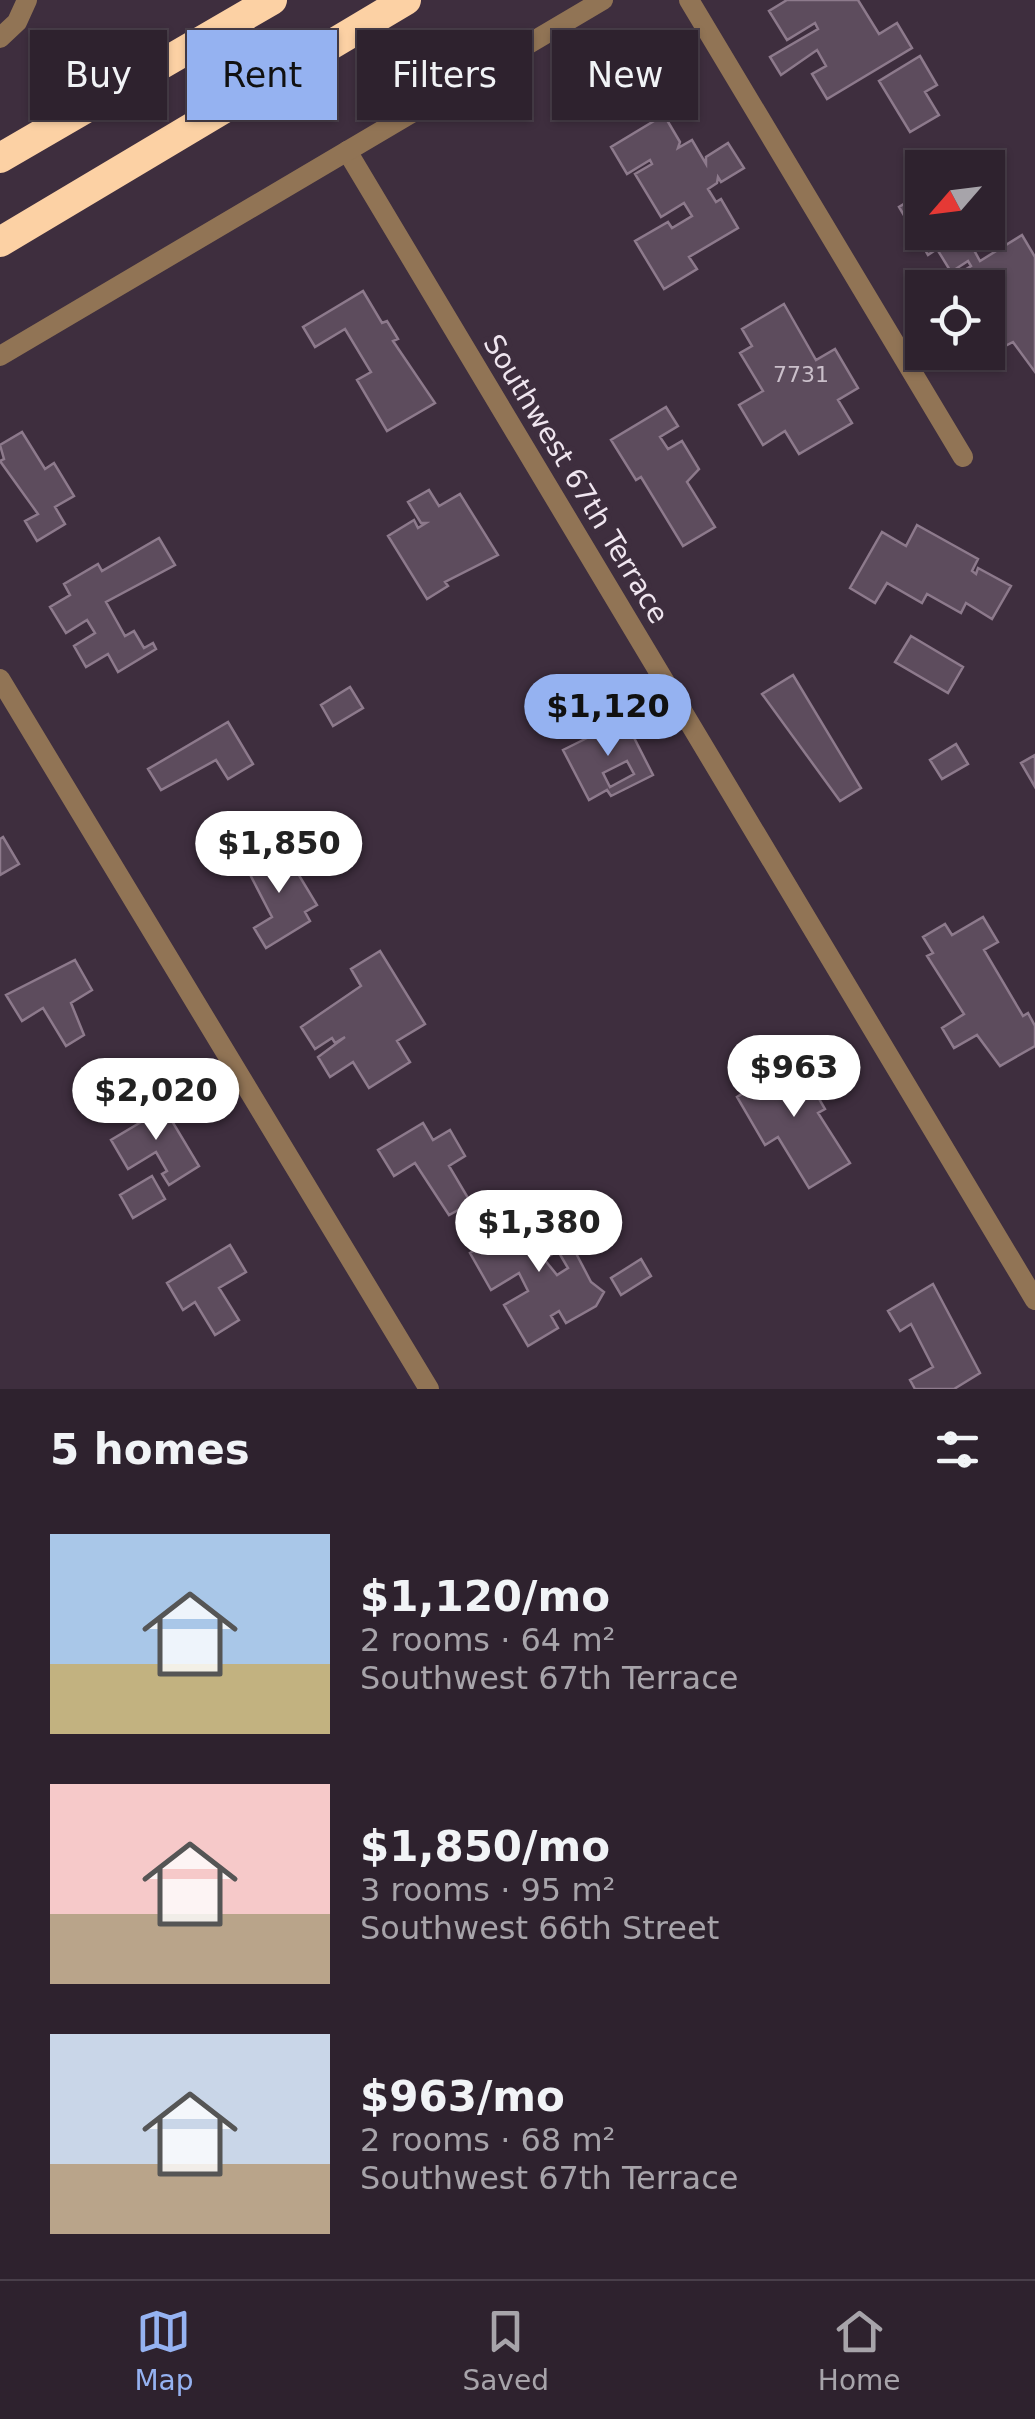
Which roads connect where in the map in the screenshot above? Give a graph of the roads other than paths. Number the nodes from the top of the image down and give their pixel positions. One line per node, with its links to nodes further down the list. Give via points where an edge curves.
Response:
1 (27, 0): 6 (street)
2 (272, 0): 8 (highway)
3 (406, 0): 9 (highway)
4 (602, 0): 7 (street)
5 (689, 0): 11 (street)
6 (0, 38)
7 (346, 150): 10 (street); 13 (street, Southwest 67th Terrace)
8 (0, 158)
9 (0, 242)
10 (0, 356)
11 (962, 457)
12 (0, 679): 14 (street)
13 (1035, 1300)
14 (429, 1389)

